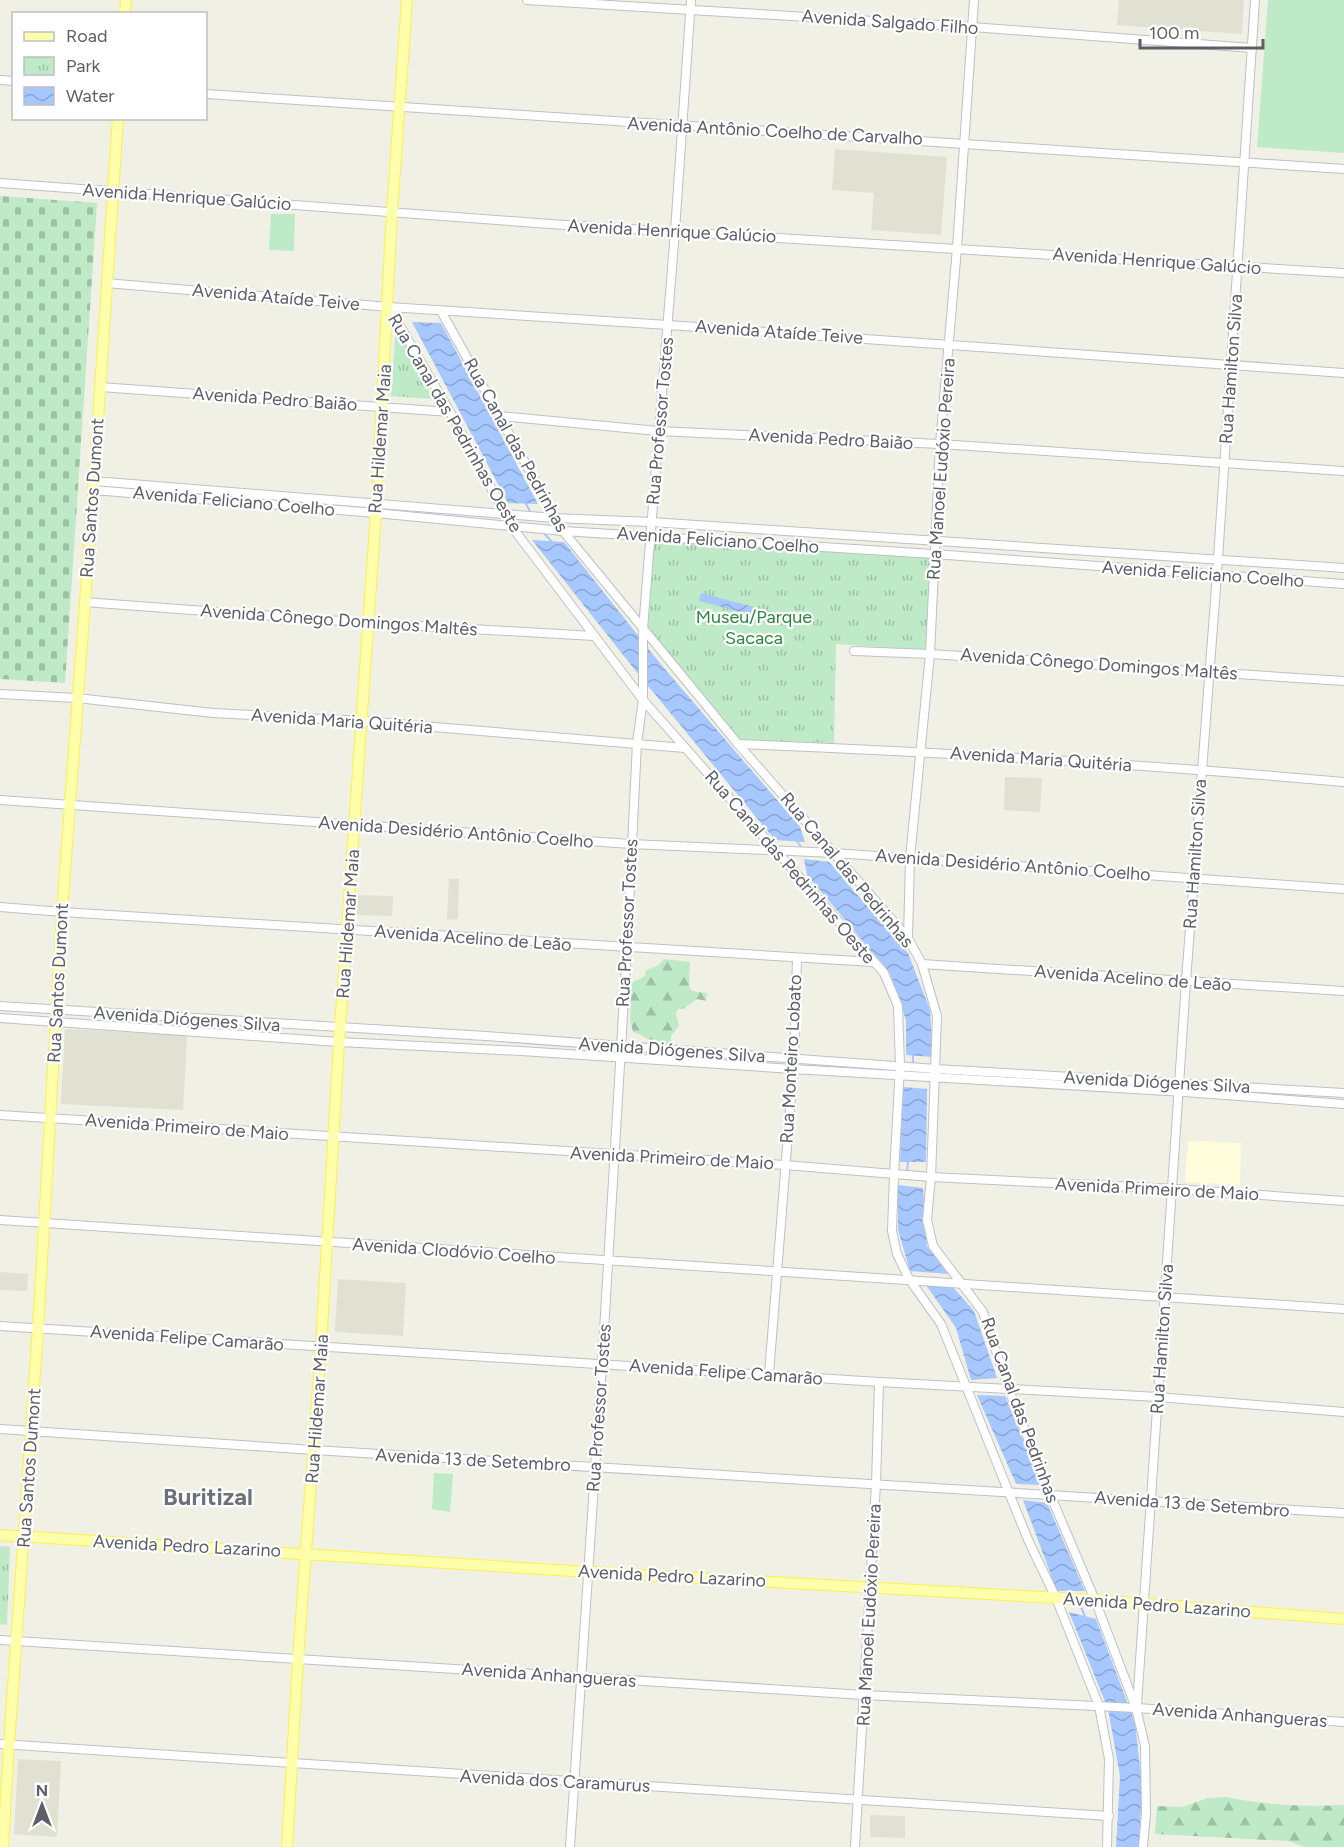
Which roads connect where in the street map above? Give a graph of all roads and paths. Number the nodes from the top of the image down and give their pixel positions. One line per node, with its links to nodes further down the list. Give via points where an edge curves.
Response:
1 (407, 0): 9 (main road, Rua Hildemar Maia)
2 (527, 0): 5 (street, Avenida Salgado Filho)
3 (974, 0): 6 (street, Rua Manoel Eudóxio Pereira)
4 (1256, 0): 7 (street, Rua Hamilton Silva)
5 (690, 5): 6 (street, Avenida Salgado Filho); 11 (street, Rua Professor Tostes)
6 (972, 27): 7 (street, Avenida Salgado Filho); 12 (street, Rua Manoel Eudóxio Pereira)
7 (1252, 48): 13 (street, Rua Hamilton Silva)
8 (207, 94): 9 (street, Avenida Antônio Coelho de Carvalho)
9 (400, 107): 11 (street, Avenida Antônio Coelho de Carvalho); 17 (main road, Rua Hildemar Maia)
10 (118, 120): 16 (main road, Rua Santos Dumont)
11 (682, 125): 12 (street, Avenida Antônio Coelho de Carvalho); 18 (street, Rua Professor Tostes)
12 (963, 142): 13 (street, Avenida Antônio Coelho de Carvalho); 19 (street, Rua Manoel Eudóxio Pereira)
13 (1244, 161): 14 (street, Avenida Antônio Coelho de Carvalho); 20 (street, Rua Hamilton Silva)
14 (1344, 169)
15 (0, 183): 16 (street, Avenida Henrique Galúcio)
16 (112, 191): 17 (street, Avenida Henrique Galúcio); 22 (main road, Rua Santos Dumont)
17 (392, 212): 18 (street, Avenida Henrique Galúcio); 23 (main road, Rua Hildemar Maia)
18 (675, 231): 19 (street, Avenida Henrique Galúcio); 25 (street, Rua Professor Tostes)
19 (957, 248): 20 (street, Avenida Henrique Galúcio); 26 (street, Rua Manoel Eudóxio Pereira)
20 (1238, 266): 21 (street, Avenida Henrique Galúcio); 27 (street, Rua Hamilton Silva)
21 (1344, 273)
22 (106, 283): 23 (street, Avenida Ataíde Teive); 29 (main road, Rua Santos Dumont)
23 (388, 307): 24 (street, Avenida Ataíde Teive); 30 (main road, Rua Hildemar Maia); 31 (street, Rua Canal das Pedrinhas Oeste)
24 (441, 311): 25 (street, Avenida Ataíde Teive); 32 (street, Rua Canal das Pedrinhas)
25 (668, 325): 26 (street, Avenida Ataíde Teive); 33 (street, Rua Professor Tostes)
26 (949, 344): 27 (street, Avenida Ataíde Teive); 34 (street, Rua Manoel Eudóxio Pereira)
27 (1231, 366): 28 (street, Avenida Ataíde Teive); 35 (street, Rua Hamilton Silva)
28 (1344, 374)
29 (100, 387): 30 (street, Avenida Pedro Baião); 37 (main road, Rua Santos Dumont)
30 (383, 407): 31 (street, Avenida Pedro Baião); 38 (main road, Rua Hildemar Maia)
31 (450, 412): 39 (street, Rua Canal das Pedrinhas Oeste)
32 (499, 416): 33 (street, Avenida Pedro Baião); 40 (street, Rua Canal das Pedrinhas)
33 (658, 430): 34 (street, Avenida Pedro Baião); 41 (street, Rua Professor Tostes)
34 (940, 444): 35 (street, Avenida Pedro Baião); 46 (street, Rua Manoel Eudóxio Pereira)
35 (1224, 464): 36 (street, Avenida Pedro Baião); 50 (street, Rua Hamilton Silva)
36 (1344, 471)
37 (93, 486): 38 (street, Avenida Feliciano Coelho); 55 (main road, Rua Santos Dumont)
38 (376, 508): 39 (street, Avenida Feliciano Coelho); 42 (street, Avenida Feliciano Coelho); 56 (main road, Rua Hildemar Maia)
39 (504, 513): 40 (street, Avenida Feliciano Coelho); 42 (street, Rua Canal das Pedrinhas Oeste)
40 (554, 518): 41 (street, Avenida Feliciano Coelho); 43 (street, Rua Canal das Pedrinhas)
41 (651, 522): 44 (street, Rua Professor Tostes); 45 (street, Avenida Feliciano Coelho)
42 (512, 527): 43 (street, Avenida Feliciano Coelho); 58 (street, Rua Canal das Pedrinhas Oeste)
43 (558, 530): 44 (street, Avenida Feliciano Coelho); 57 (street, Rua Canal das Pedrinhas)
44 (650, 536): 47 (street, Avenida Feliciano Coelho); 57 (street, Rua Professor Tostes)
45 (857, 536): 46 (street, Avenida Feliciano Coelho); 47 (street)
46 (935, 540): 48 (street, Avenida Feliciano Coelho); 49 (street, Rua Manoel Eudóxio Pereira)
47 (856, 549): 49 (street, Avenida Feliciano Coelho)
48 (1082, 551): 50 (street, Avenida Feliciano Coelho); 51 (street)
49 (934, 554): 51 (street, Avenida Feliciano Coelho); 60 (street, Rua Manoel Eudóxio Pereira)
50 (1217, 560): 52 (street, Avenida Feliciano Coelho); 53 (street, Rua Hamilton Silva)
51 (1081, 565): 53 (street, Avenida Feliciano Coelho)
52 (1344, 568)
53 (1216, 574): 54 (street, Avenida Feliciano Coelho); 61 (street, Rua Hamilton Silva)
54 (1344, 584)
55 (84, 602): 56 (street, Avenida Cônego Domingos Maltês); 64 (main road, Rua Santos Dumont)
56 (368, 623): 58 (street, Avenida Cônego Domingos Maltês); 66 (main road, Rua Hildemar Maia)
57 (643, 634): 65 (street, Rua Professor Tostes); 68 (street, Rua Canal das Pedrinhas)
58 (594, 636): 65 (street, Rua Canal das Pedrinhas Oeste)
59 (854, 651): 60 (street, Avenida Cônego Domingos Maltês)
60 (930, 654): 61 (street, Avenida Cônego Domingos Maltês); 70 (street, Rua Manoel Eudóxio Pereira)
61 (1209, 671): 62 (street, Avenida Cônego Domingos Maltês); 71 (street, Rua Hamilton Silva)
62 (1344, 681)
63 (0, 694): 64 (street, Avenida Maria Quitéria)
64 (77, 698): 66 (street, Avenida Maria Quitéria, via 213,713); 74 (main road, Rua Santos Dumont)
65 (643, 700): 67 (street, Rua Professor Tostes); 69 (street, Rua Canal das Pedrinhas Oeste)
66 (362, 721): 67 (street, Avenida Maria Quitéria); 75 (main road, Rua Hildemar Maia)
67 (637, 743): 69 (street, Avenida Maria Quitéria); 76 (street, Rua Professor Tostes)
68 (738, 744): 70 (street, Avenida Maria Quitéria); 78 (street, Rua Canal das Pedrinhas)
69 (685, 748): 77 (street, Rua Canal das Pedrinhas Oeste)
70 (920, 751): 71 (street, Avenida Maria Quitéria); 79 (street, Rua Manoel Eudóxio Pereira)
71 (1201, 770): 72 (street, Avenida Maria Quitéria); 80 (street, Rua Hamilton Silva)
72 (1344, 782)
73 (0, 800): 74 (street, Avenida Desidério Antônio Coelho)
74 (70, 805): 75 (street, Avenida Desidério Antônio Coelho); 83 (main road, Rua Santos Dumont)
75 (355, 825): 76 (street, Avenida Desidério Antônio Coelho); 84 (main road, Rua Hildemar Maia)
76 (632, 844): 77 (street, Avenida Desidério Antônio Coelho); 86 (street, Rua Professor Tostes)
77 (776, 850): 78 (street, Avenida Desidério Antônio Coelho); 88 (street, Rua Canal das Pedrinhas Oeste)
78 (834, 853): 79 (street, Avenida Desidério Antônio Coelho); 85 (street, Rua Canal das Pedrinhas)
79 (910, 858): 80 (street, Avenida Desidério Antônio Coelho); 85 (street, Rua Manoel Eudóxio Pereira)
80 (1194, 878): 81 (street, Avenida Desidério Antônio Coelho); 90 (street, Rua Hamilton Silva)
81 (1344, 889)
82 (0, 907): 83 (street, Avenida Acelino de Leão)
83 (62, 912): 84 (street, Avenida Acelino de Leão); 93 (main road, Rua Santos Dumont)
84 (347, 930): 86 (street, Avenida Acelino de Leão); 97 (main road, Rua Hildemar Maia)
85 (908, 938): 89 (street, Rua Canal das Pedrinhas)
86 (627, 948): 87 (street, Avenida Acelino de Leão); 101 (street, Rua Professor Tostes)
87 (797, 959): 88 (street, Avenida Acelino de Leão); 104 (street, Rua Monteiro Lobato)
88 (873, 962): 106 (street, Rua Canal das Pedrinhas Oeste, via 884,974 898,1006)
89 (922, 964): 90 (street, Avenida Acelino de Leão); 107 (street, Rua Canal das Pedrinhas, via 937,1016)
90 (1186, 981): 91 (street, Avenida Acelino de Leão); 108 (street, Rua Hamilton Silva)
91 (1344, 991)
92 (0, 1006): 93 (street, Avenida Diógenes Silva)
93 (56, 1010): 95 (street, Avenida Diógenes Silva); 96 (main road, Rua Santos Dumont)
94 (0, 1018): 96 (street, Avenida Diógenes Silva)
95 (204, 1020): 97 (street, Avenida Diógenes Silva); 98 (street)
96 (56, 1022): 98 (street, Avenida Diógenes Silva); 112 (main road, Rua Santos Dumont)
97 (339, 1028): 99 (street, Avenida Diógenes Silva); 100 (main road, Rua Hildemar Maia)
98 (202, 1032): 100 (street, Avenida Diógenes Silva)
99 (486, 1036): 101 (street, Avenida Diógenes Silva); 102 (street)
100 (339, 1042): 102 (street, Avenida Diógenes Silva); 113 (main road, Rua Hildemar Maia)
101 (620, 1047): 103 (street, Rua Professor Tostes); 104 (street, Avenida Diógenes Silva)
102 (485, 1049): 103 (street, Avenida Diógenes Silva)
103 (619, 1057): 105 (street, Avenida Diógenes Silva); 114 (street, Rua Professor Tostes)
104 (794, 1059): 105 (street, Rua Monteiro Lobato); 106 (street, Avenida Diógenes Silva)
105 (793, 1069): 106 (street, Avenida Diógenes Silva); 115 (street, Rua Monteiro Lobato)
106 (904, 1071): 107 (street, Avenida Diógenes Silva); 116 (street, Rua Canal das Pedrinhas Oeste)
107 (931, 1073): 108 (street, Avenida Diógenes Silva); 117 (street, Rua Canal das Pedrinhas)
108 (1179, 1088): 109 (street, Avenida Diógenes Silva); 110 (street, Avenida Diógenes Silva); 118 (street, Rua Hamilton Silva)
109 (1344, 1093)
110 (1344, 1104)
111 (0, 1116): 112 (street, Avenida Primeiro de Maio)
112 (51, 1118): 113 (street, Avenida Primeiro de Maio); 121 (main road, Rua Santos Dumont)
113 (333, 1137): 114 (street, Avenida Primeiro de Maio); 122 (main road, Rua Hildemar Maia)
114 (614, 1155): 115 (street, Avenida Primeiro de Maio); 123 (street, Rua Professor Tostes)
115 (785, 1165): 116 (street, Avenida Primeiro de Maio); 124 (street, Rua Monteiro Lobato)
116 (897, 1174): 117 (street, Avenida Primeiro de Maio); 125 (street, Rua Canal das Pedrinhas Oeste, via 892,1231 897,1254)
117 (927, 1176): 118 (street, Avenida Primeiro de Maio); 126 (street, Rua Canal das Pedrinhas, via 927,1220 933,1246)
118 (1172, 1189): 119 (street, Avenida Primeiro de Maio); 127 (street, Rua Hamilton Silva)
119 (1344, 1202)
120 (0, 1220): 121 (street, Avenida Clodóvio Coelho)
121 (45, 1223): 122 (street, Avenida Clodóvio Coelho); 130 (main road, Rua Santos Dumont)
122 (328, 1242): 123 (street, Avenida Clodóvio Coelho); 131 (main road, Rua Hildemar Maia)
123 (608, 1261): 124 (street, Avenida Clodóvio Coelho); 132 (street, Rua Professor Tostes)
124 (777, 1271): 125 (street, Avenida Clodóvio Coelho); 133 (street, Rua Monteiro Lobato)
125 (912, 1280): 126 (street, Avenida Clodóvio Coelho); 135 (street, Rua Canal das Pedrinhas Oeste, via 941,1324)
126 (961, 1283): 127 (street); 136 (street, Rua Canal das Pedrinhas, via 983,1312)
127 (1166, 1297): 128 (street); 137 (street, Rua Hamilton Silva)
128 (1344, 1309)
129 (0, 1326): 130 (street, Avenida Felipe Camarão)
130 (38, 1329): 131 (street, Avenida Felipe Camarão); 140 (main road, Rua Santos Dumont)
131 (321, 1346): 132 (street, Avenida Felipe Camarão); 141 (main road, Rua Hildemar Maia)
132 (602, 1364): 133 (street, Avenida Felipe Camarão); 142 (street, Rua Professor Tostes)
133 (770, 1374): 134 (street, Avenida Felipe Camarão)
134 (879, 1382): 135 (street, Avenida Felipe Camarão); 143 (street, Rua Manoel Eudóxio Pereira)
135 (970, 1387): 136 (street, Avenida Felipe Camarão); 144 (street, Rua Canal das Pedrinhas Oeste)
136 (1005, 1389): 137 (street, Avenida Felipe Camarão); 145 (street, Rua Canal das Pedrinhas)
137 (1158, 1397): 138 (street, Avenida Felipe Camarão); 146 (street, Rua Hamilton Silva)
138 (1344, 1412)
139 (0, 1429): 140 (street, Avenida 13 de Setembro)
140 (31, 1431): 141 (street, Avenida 13 de Setembro); 149 (main road, Rua Santos Dumont)
141 (314, 1450): 142 (street, Avenida 13 de Setembro); 150 (main road, Rua Hildemar Maia)
142 (595, 1467): 143 (street, Avenida 13 de Setembro); 151 (street, Rua Professor Tostes)
143 (876, 1484): 144 (street, Avenida 13 de Setembro); 152 (street, Rua Manoel Eudóxio Pereira)
144 (1013, 1493): 145 (street, Avenida 13 de Setembro); 153 (street, via 1029,1542)
145 (1050, 1494): 146 (street, Avenida 13 de Setembro); 154 (street, Rua Canal das Pedrinhas)
146 (1150, 1502): 147 (street, Avenida 13 de Setembro); 155 (street, Rua Hamilton Silva)
147 (1344, 1513)
148 (0, 1535): 149 (main road, Avenida Pedro Lazarino)
149 (24, 1536): 150 (main road, Avenida Pedro Lazarino); 158 (main road, Rua Santos Dumont)
150 (307, 1553): 151 (main road, Avenida Pedro Lazarino); 159 (main road, Rua Hildemar Maia)
151 (589, 1572): 152 (main road, Avenida Pedro Lazarino); 160 (street, Rua Professor Tostes)
152 (870, 1586): 153 (main road, Avenida Pedro Lazarino); 161 (street, Rua Manoel Eudóxio Pereira)
153 (1056, 1598): 154 (main road, Avenida Pedro Lazarino); 162 (street)
154 (1095, 1600): 155 (main road, Avenida Pedro Lazarino); 163 (street, Rua Canal das Pedrinhas)
155 (1143, 1604): 156 (main road, Avenida Pedro Lazarino); 163 (street, Rua Hamilton Silva)
156 (1344, 1619)
157 (0, 1640): 158 (street, Avenida Anhangueras)
158 (16, 1641): 159 (street, Avenida Anhangueras); 165 (main road, Rua Santos Dumont)
159 (298, 1659): 160 (street, Avenida Anhangueras); 166 (main road, Rua Hildemar Maia)
160 (581, 1677): 161 (street, Avenida Anhangueras); 167 (street, Rua Professor Tostes)
161 (864, 1695): 162 (street, Avenida Anhangueras); 168 (street, Rua Manoel Eudóxio Pereira)
162 (1101, 1706): 163 (street, Avenida Anhangueras); 169 (street, via 1109,1759)
163 (1135, 1708): 164 (street, Avenida Anhangueras); 175 (street, Rua Canal das Pedrinhas, via 1145,1746)
164 (1344, 1722)
165 (4, 1744): 166 (street, Avenida dos Caramurus); 170 (main road, Rua Santos Dumont)
166 (293, 1764): 167 (street, Avenida dos Caramurus); 171 (main road, Rua Hildemar Maia)
167 (574, 1783): 168 (street, Avenida dos Caramurus); 172 (street, Rua Professor Tostes)
168 (858, 1798): 169 (street, Avenida dos Caramurus); 173 (street, Rua Manoel Eudóxio Pereira)
169 (1109, 1816): 174 (street)
170 (3, 1847)
171 (287, 1847)
172 (570, 1847)
173 (855, 1847)
174 (1107, 1847)
175 (1143, 1847)

